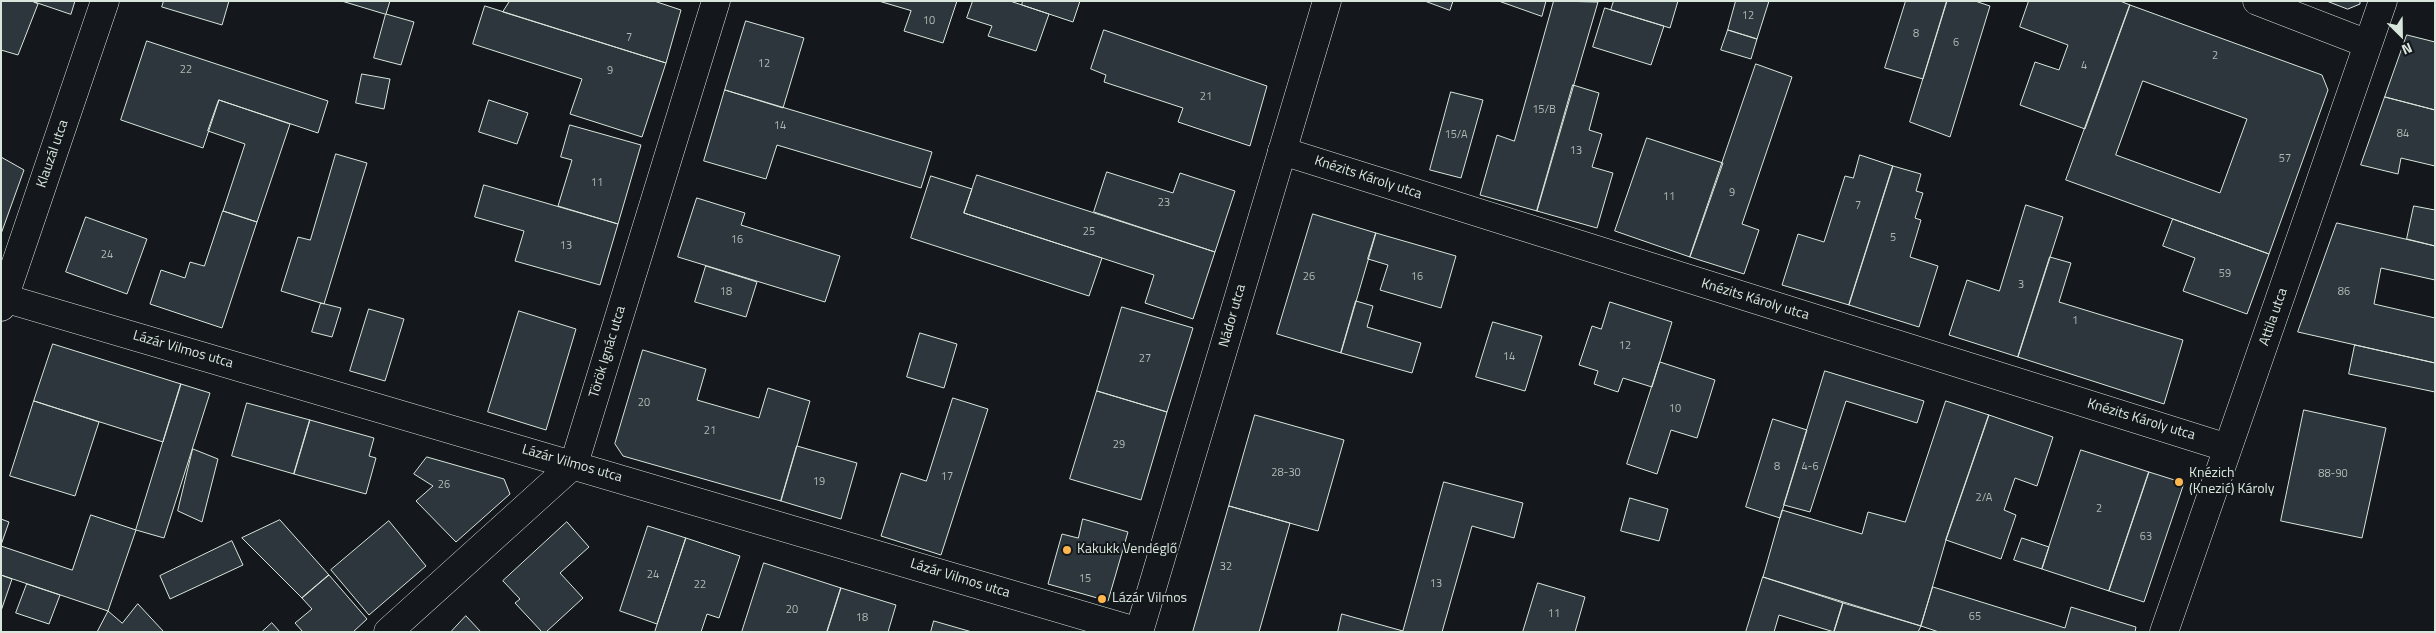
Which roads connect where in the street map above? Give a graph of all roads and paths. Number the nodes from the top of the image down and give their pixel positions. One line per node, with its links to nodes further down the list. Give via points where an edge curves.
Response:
1 (105, 1): 8 (street, Klauzál utca)
2 (716, 1): 10 (street, Török Ignác utca)
3 (1327, 1): 7 (street, Nádor utca)
4 (2257, 1): 6 (street)
5 (2383, 1): 6 (street, Attila utca)
6 (2368, 44): 9 (street, Attila utca)
7 (1282, 151): 9 (street, Knézits Károly utca); 12 (street, Nádor utca)
8 (3, 303): 10 (street, Lázár Vilmos utca)
9 (2228, 448): 13 (street, Attila utca)
10 (574, 464): 11 (street); 12 (street, Lázár Vilmos utca)
11 (388, 632)
12 (1139, 632)
13 (2164, 632)

